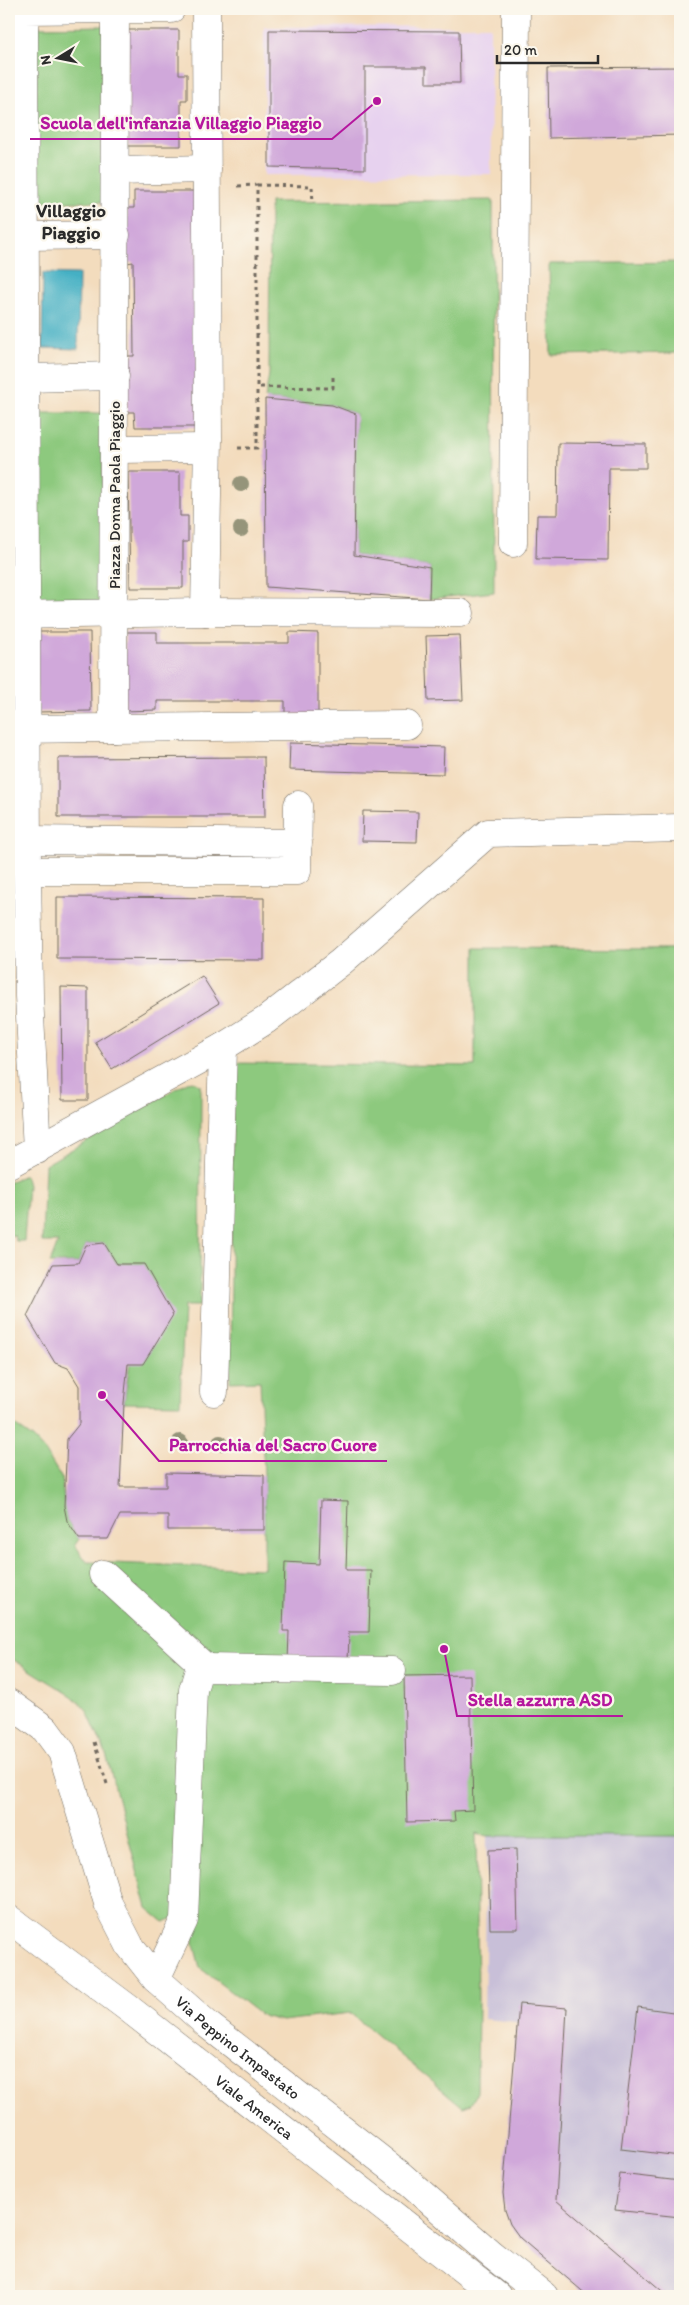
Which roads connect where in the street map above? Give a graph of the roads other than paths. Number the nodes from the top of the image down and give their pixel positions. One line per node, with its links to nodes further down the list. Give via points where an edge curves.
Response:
1 (115, 9): 2 (street); 5 (street, Piazza Donna Paola Piaggio); 6 (street, via 24,10)
2 (172, 9)
3 (206, 9): 7 (street)
4 (516, 9): 16 (street)
5 (116, 171): 7 (street); 8 (street, Piazza Donna Paola Piaggio)
6 (17, 178): 9 (street)
7 (207, 178): 14 (street)
8 (116, 235): 9 (street); 11 (street, Piazza Donna Paola Piaggio)
9 (24, 236): 10 (street)
10 (17, 309): 12 (street)
11 (115, 376): 12 (street); 15 (street, Piazza Donna Paola Piaggio)
12 (25, 378): 13 (street)
13 (17, 446): 20 (street)
14 (207, 448): 15 (street); 17 (street)
15 (115, 449): 18 (street, Piazza Donna Paola Piaggio)
16 (513, 543)
17 (205, 612): 18 (street); 19 (street)
18 (114, 613): 20 (street); 22 (street, Piazza Donna Paola Piaggio)
19 (460, 613)
20 (17, 615): 23 (street)
21 (407, 725): 22 (street)
22 (113, 728): 23 (street)
23 (17, 729): 26 (street)
24 (298, 805): 27 (street)
25 (680, 828): 30 (street, via 488,833 341,962 266,1020)
26 (27, 840): 27 (street); 28 (street)
27 (298, 843): 28 (street, via 298,871)
28 (27, 870): 29 (street)
29 (19, 997): 31 (street)
30 (223, 1048): 31 (street); 33 (street)
31 (37, 1150): 32 (street)
32 (9, 1164)
33 (214, 1392)
34 (104, 1574): 35 (street)
35 (206, 1668): 36 (street); 41 (street, via 198,1674 193,1690 184,1920)
36 (392, 1671)
37 (9, 1703): 39 (street, Via Peppino Impastato)
38 (9, 1714): 39 (street, Via Peppino Impastato)
39 (35, 1722): 41 (street, Via Peppino Impastato, via 54,1739 62,1752 108,1903 130,1946)
40 (9, 1919): 42 (street, Viale America)
41 (156, 1979): 43 (street, Via Peppino Impastato, via 208,2025 428,2198)
42 (497, 2296)
43 (544, 2296)

